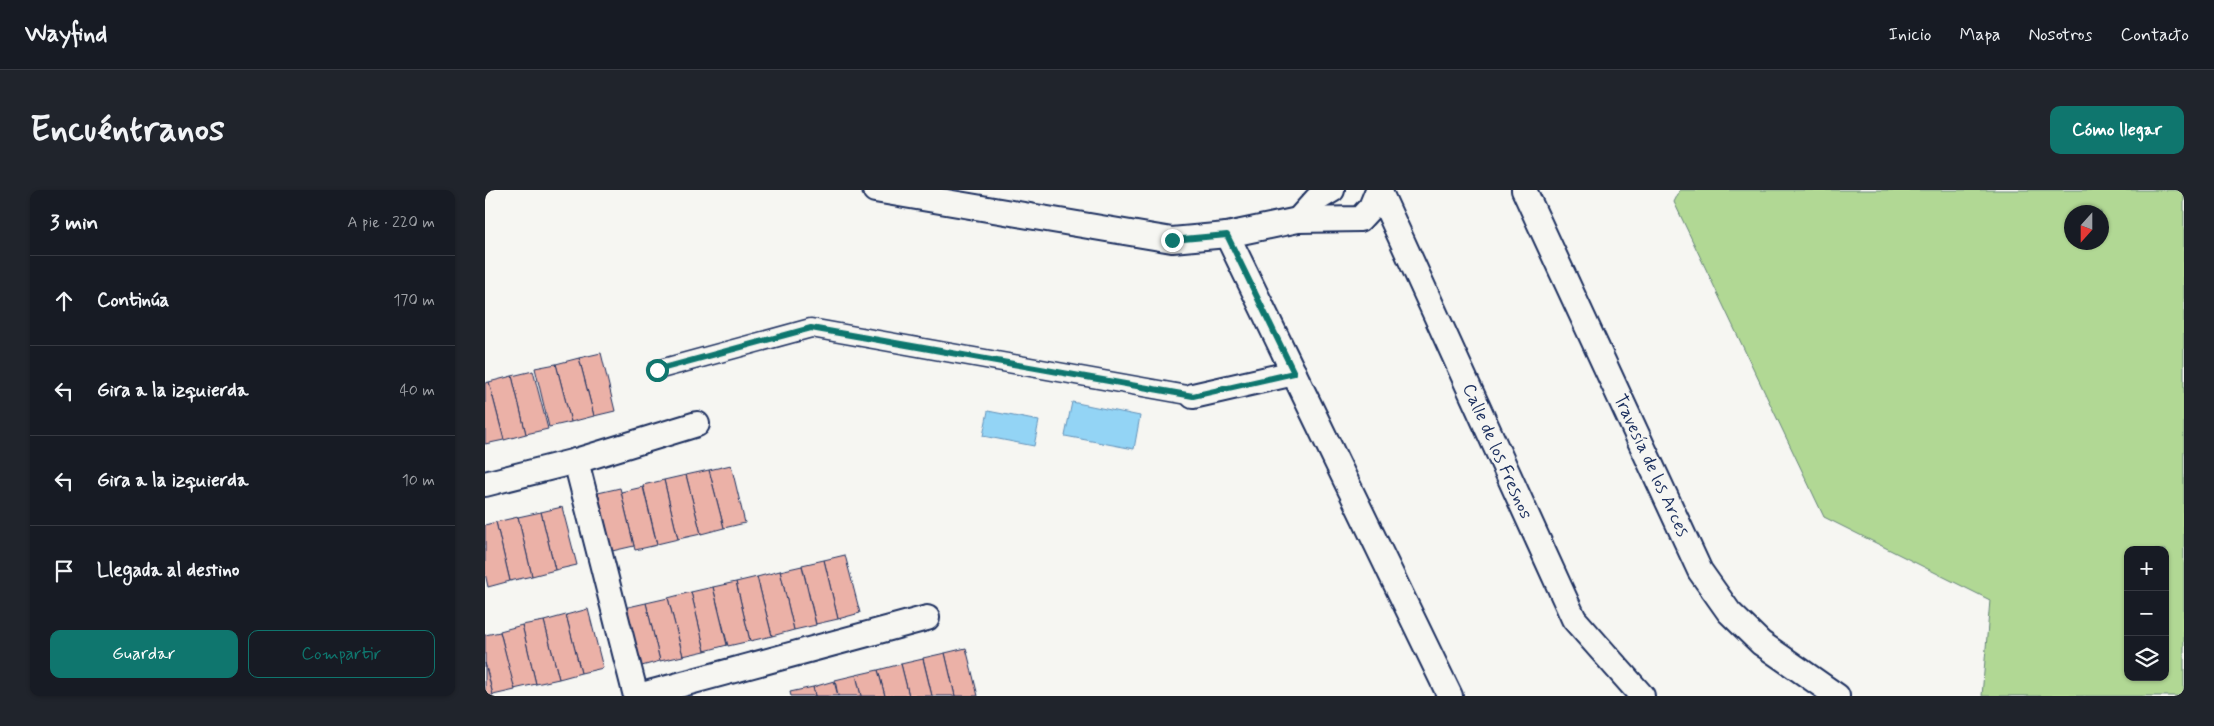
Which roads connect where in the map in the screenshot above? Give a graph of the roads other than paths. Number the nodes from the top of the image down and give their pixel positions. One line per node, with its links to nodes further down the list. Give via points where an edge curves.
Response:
1 (875, 190): 6 (street, via 1172,240)
2 (1332, 190): 5 (street, via 1317,199)
3 (1378, 190): 5 (street, via 1371,207 1360,219); 16 (street, Calle de los Fresnos, via 1574,619)
4 (1524, 190): 17 (street, Travesía de los Arces, via 1701,571 1729,612 1761,643)
5 (1298, 220): 6 (street)
6 (1227, 235): 8 (street)
7 (657, 370): 9 (street, via 811,328)
8 (1294, 373): 9 (street); 15 (street)
9 (1193, 396)
10 (697, 424): 11 (street)
11 (576, 461): 12 (street); 14 (street)
12 (485, 484)
13 (927, 618): 14 (street)
14 (637, 696)
15 (1450, 696)
16 (1642, 696)
17 (1837, 696)

